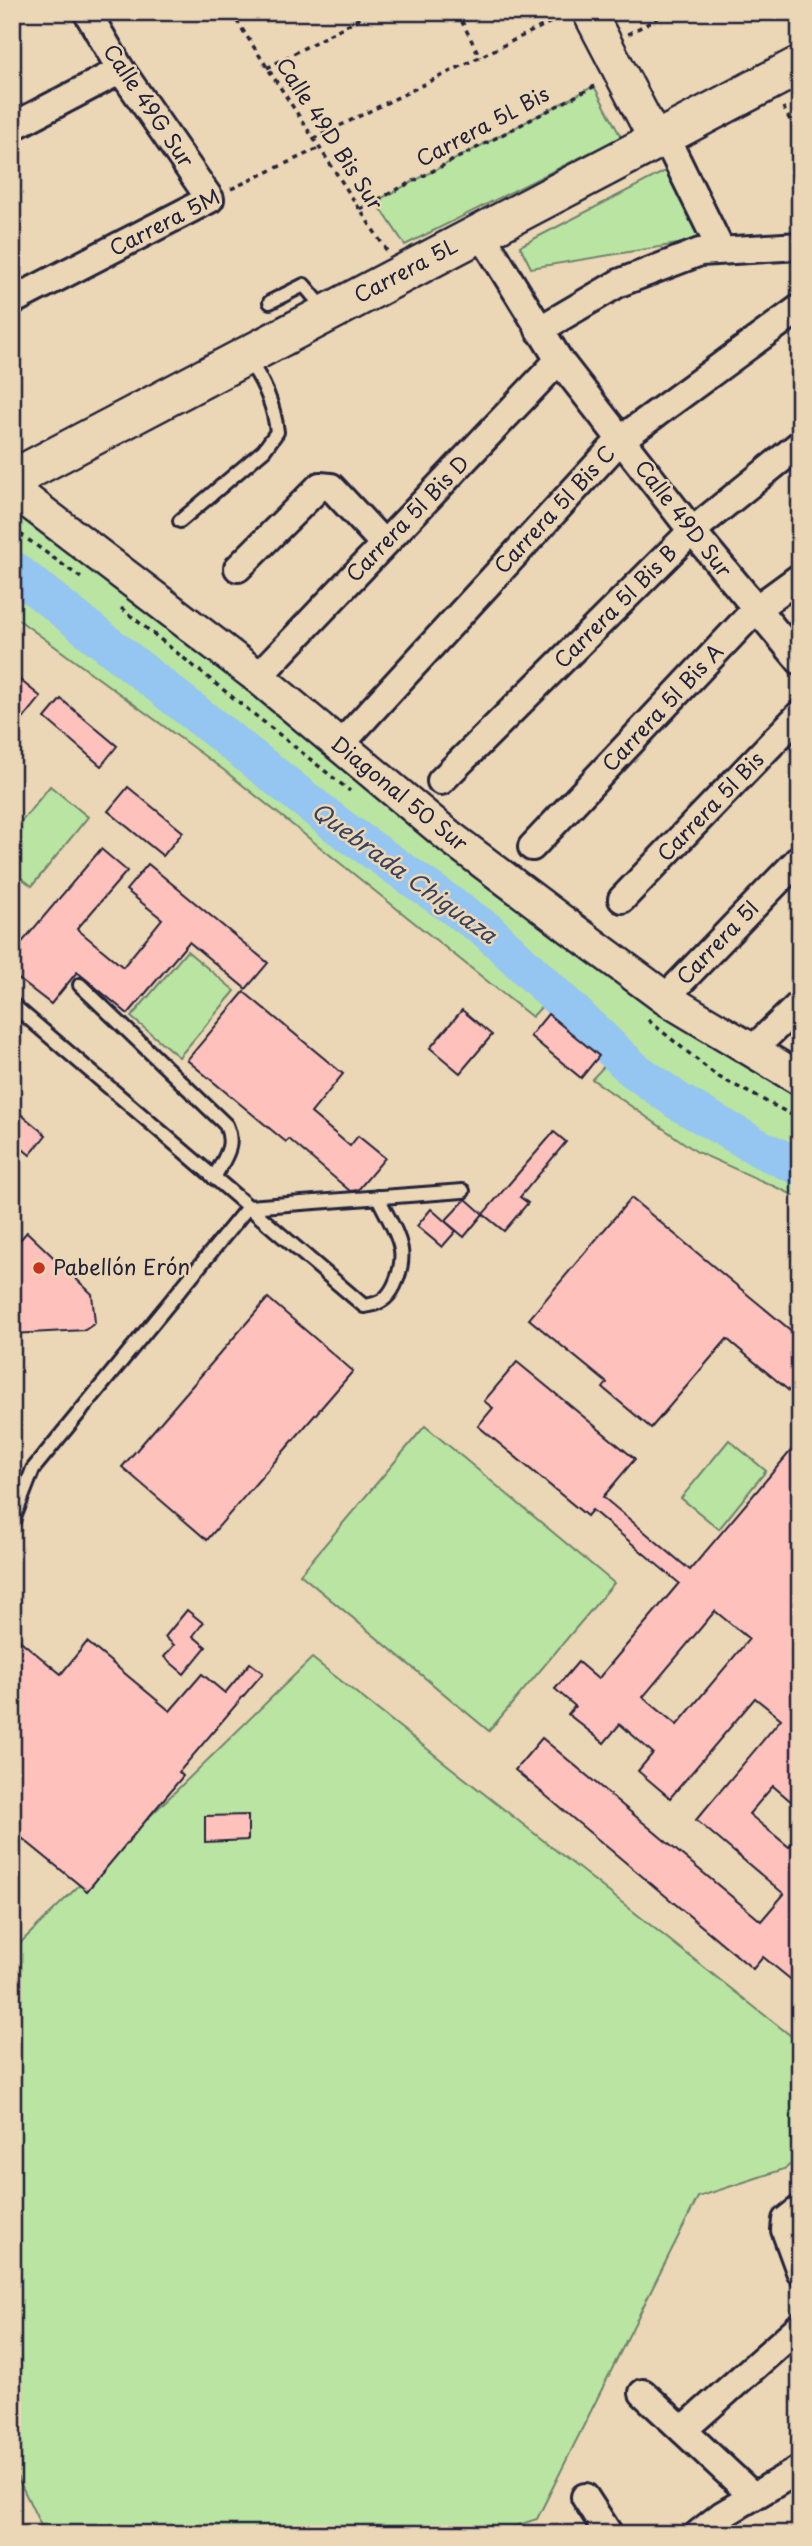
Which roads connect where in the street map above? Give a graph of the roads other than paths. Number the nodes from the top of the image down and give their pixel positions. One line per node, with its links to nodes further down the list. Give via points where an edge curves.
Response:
1 (87, 12): 4 (street, Calle 49G Sur)
2 (589, 12): 6 (street)
3 (800, 65): 6 (main road, Carrera 5L)
4 (121, 70): 5 (street); 7 (street, Calle 49G Sur)
5 (12, 127)
6 (660, 137): 8 (main road, Carrera 5L); 10 (street)
7 (210, 199): 11 (street, Carrera 5M)
8 (480, 232): 14 (main road, Carrera 5L); 15 (street, Calle 49D Sur)
9 (800, 246): 10 (street)
10 (721, 250): 15 (street, via 700,252 620,283)
11 (12, 301)
12 (270, 302): 14 (lane, via 304,285)
13 (800, 308): 18 (street, Carrera 5I Bis C)
14 (327, 313): 16 (main road, Carrera 5L)
15 (539, 330): 17 (street, Calle 49D Sur)
16 (245, 356): 20 (main road, Carrera 5L); 22 (lane, via 275,411 277,432 264,450)
17 (559, 360): 18 (street, Calle 49D Sur); 24 (street, Carrera 5I Bis D)
18 (620, 440): 23 (street, Calle 49D Sur); 31 (street, Carrera 5I Bis C)
19 (800, 444): 23 (street, Carrera 5I Bis B)
20 (12, 479)
21 (12, 489): 29 (street, Diagonal 50 Sur)
22 (180, 521)
23 (692, 531): 27 (street, Calle 49D Sur); 32 (street, Carrera 5I Bis B)
24 (384, 544): 25 (street, via 331,487 320,486); 29 (street, Carrera 5I Bis D)
25 (238, 568)
26 (800, 577): 27 (street, Carrera 5I Bis A)
27 (756, 609): 28 (street, Calle 49D Sur); 33 (street, Carrera 5I Bis A)
28 (800, 661)
29 (258, 677): 31 (street, Diagonal 50 Sur)
30 (800, 714): 35 (street, Carrera 5I Bis)
31 (340, 745): 37 (street, Diagonal 50 Sur, via 450,837)
32 (441, 781)
33 (532, 847)
34 (800, 858): 37 (street, Carrera 5I)
35 (622, 899)
36 (80, 985): 42 (lane, via 226,1125 229,1149)
37 (666, 998): 40 (street, Diagonal 50 Sur)
38 (12, 1004): 42 (lane)
39 (800, 1004): 40 (street)
40 (751, 1051): 41 (street, Diagonal 50 Sur)
41 (800, 1079)
42 (214, 1178): 45 (lane)
43 (463, 1191): 44 (lane)
44 (378, 1197): 45 (lane); 45 (lane, via 404,1257 390,1294 379,1304 364,1306)
45 (248, 1207): 46 (lane, via 33,1469)
46 (12, 1523)
47 (793, 2215): 48 (street, via 785,2230)
48 (800, 2271)
49 (800, 2326): 51 (street)
50 (643, 2393): 51 (street)
51 (683, 2430): 53 (street)
52 (800, 2469): 53 (street)
53 (753, 2496): 55 (street)
54 (585, 2497): 56 (street)
55 (727, 2524): 57 (street)
56 (609, 2534)
57 (698, 2534)

